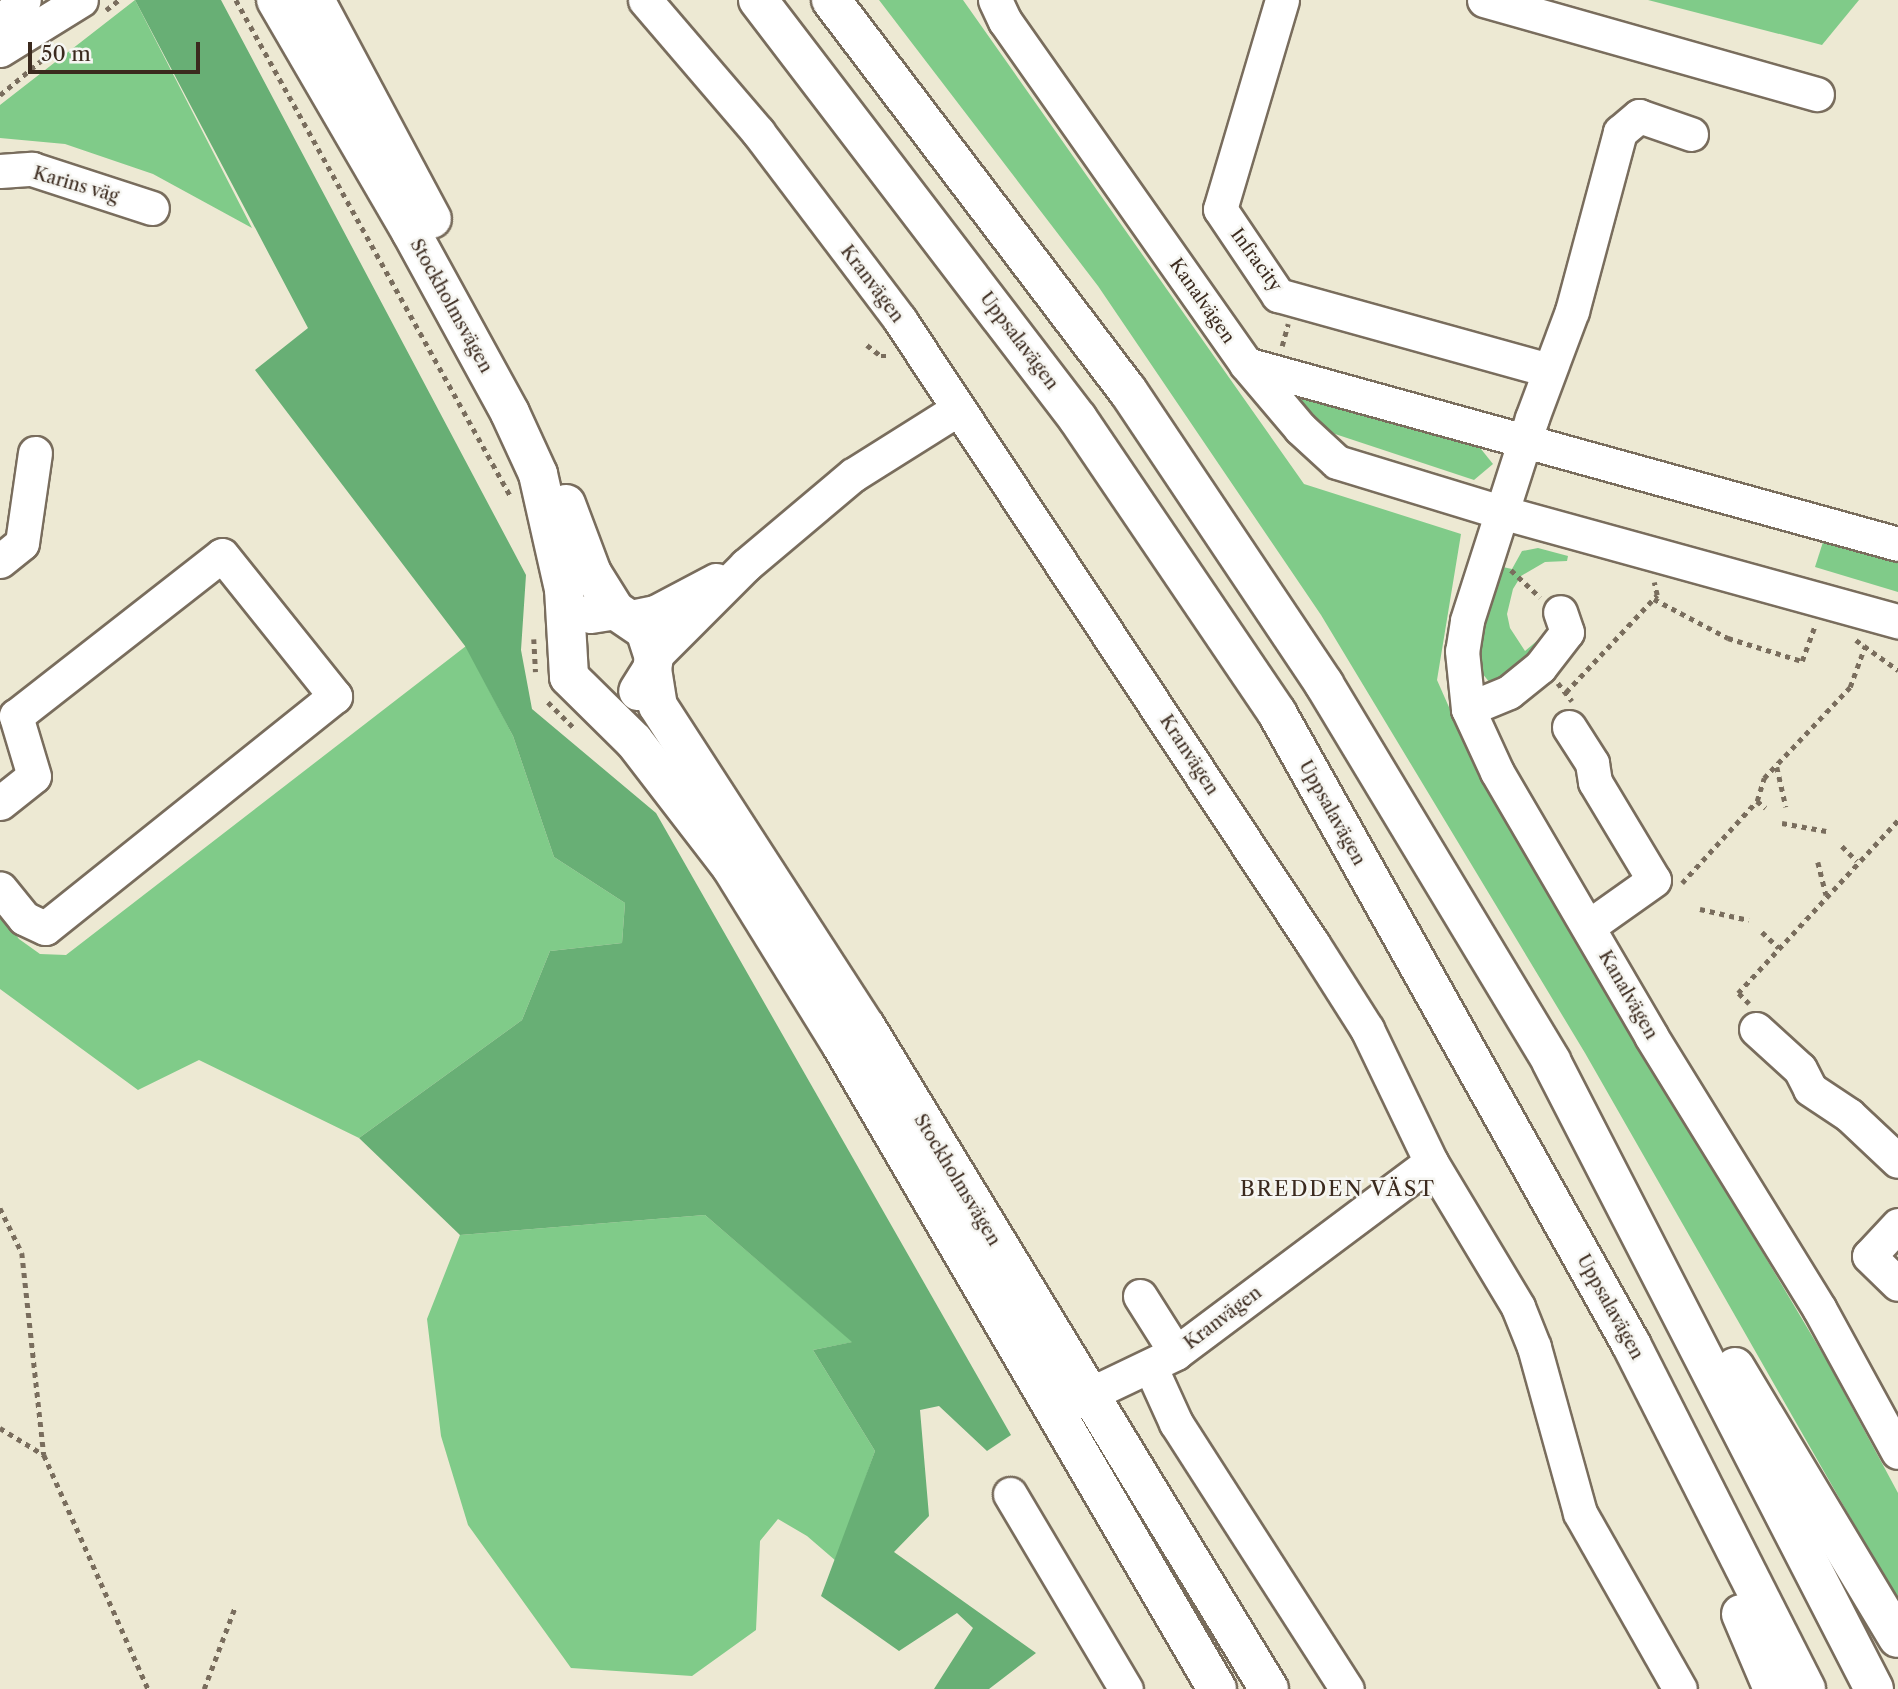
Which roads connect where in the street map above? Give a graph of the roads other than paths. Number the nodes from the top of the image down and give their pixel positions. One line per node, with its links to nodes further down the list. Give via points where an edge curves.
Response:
1 (23, 0): 11 (street)
2 (80, 0): 12 (street)
3 (276, 0): 29 (main road, Stockholmsvägen, via 510,413 538,474 554,538)
4 (315, 0): 27 (main road, Stockholmsvägen, via 524,397 592,573)
5 (645, 0): 19 (street, Kranvägen, via 758,132 900,320)
6 (758, 0): 37 (main road, Uppsalavägen, via 1086,430 1277,713)
7 (831, 0): 39 (main road, via 1143,413 1324,684)
8 (995, 0): 17 (street, Kanalvägen, via 1005,21)
9 (1282, 0): 18 (street, Infracity, via 1220,209 1278,295)
10 (1485, 0): 13 (street)
11 (0, 23)
12 (0, 50)
13 (1817, 94)
14 (1691, 134): 18 (street, Kanalvägen, via 1639,116 1620,132 1572,311)
15 (0, 172): 16 (street, Karins väg, via 32,169)
16 (152, 208)
17 (1245, 363): 20 (street); 22 (street, Kanalvägen, via 1300,428 1337,462)
18 (1549, 370): 20 (street, Kanalvägen)
19 (958, 409): 25 (street, via 853,475); 40 (street, Kranvägen, via 1367,1029)
20 (1525, 439): 22 (street, Kanalvägen); 23 (street)
21 (35, 453): 24 (street, via 22,543)
22 (1501, 512): 28 (street); 32 (street, Kanalvägen, via 1462,651)
23 (1898, 544)
24 (0, 561)
25 (746, 565): 27 (street, via 655,612); 30 (street)
26 (1560, 612): 32 (street, via 1567,632 1540,667 1509,692)
27 (623, 613): 29 (main road, via 589,615); 30 (main road, Stockholmsvägen, via 645,630)
28 (1898, 621)
29 (569, 634): 31 (main road, Stockholmsvägen, via 565,663 569,677)
30 (653, 663): 31 (main road, via 638,690 627,697 612,701); 46 (main road, Stockholmsvägen, via 658,706 866,1027)
31 (593, 698): 47 (main road, Stockholmsvägen, via 634,741 731,867 839,1041)
32 (1468, 709): 36 (street, Kanalvägen, via 1497,772)
33 (1569, 727): 36 (street, via 1592,763 1595,782 1654,880)
34 (0, 803): 35 (street, via 34,776 16,716 222,555 335,696 45,928 24,918)
35 (0, 888)
36 (1589, 926): 48 (street, Kanalvägen, via 1819,1308)
37 (1430, 989): 56 (main road, via 1753,1639); 57 (main road, Uppsalavägen, via 1631,1344)
38 (1757, 1020): 41 (street, via 1800,1069 1810,1089 1849,1115)
39 (1551, 1061): 50 (main road); 58 (main road)
40 (1431, 1161): 45 (street, Kranvägen); 55 (street, via 1518,1307 1534,1347 1580,1513)
41 (1898, 1161)
42 (1898, 1225): 43 (street, via 1869,1256)
43 (1898, 1284)
44 (1140, 1296): 45 (street)
45 (1163, 1359): 46 (street, Kranvägen); 54 (street, via 1176,1423)
46 (1087, 1395): 47 (street, Kranvägen); 53 (main road, Stockholmsvägen)
47 (1052, 1412): 52 (main road, Stockholmsvägen)
48 (1898, 1452)
49 (1010, 1494): 51 (street)
50 (1898, 1638)
51 (1126, 1689)
52 (1217, 1689)
53 (1269, 1689)
54 (1347, 1689)
55 (1680, 1689)
56 (1773, 1689)
57 (1807, 1689)
58 (1874, 1689)

